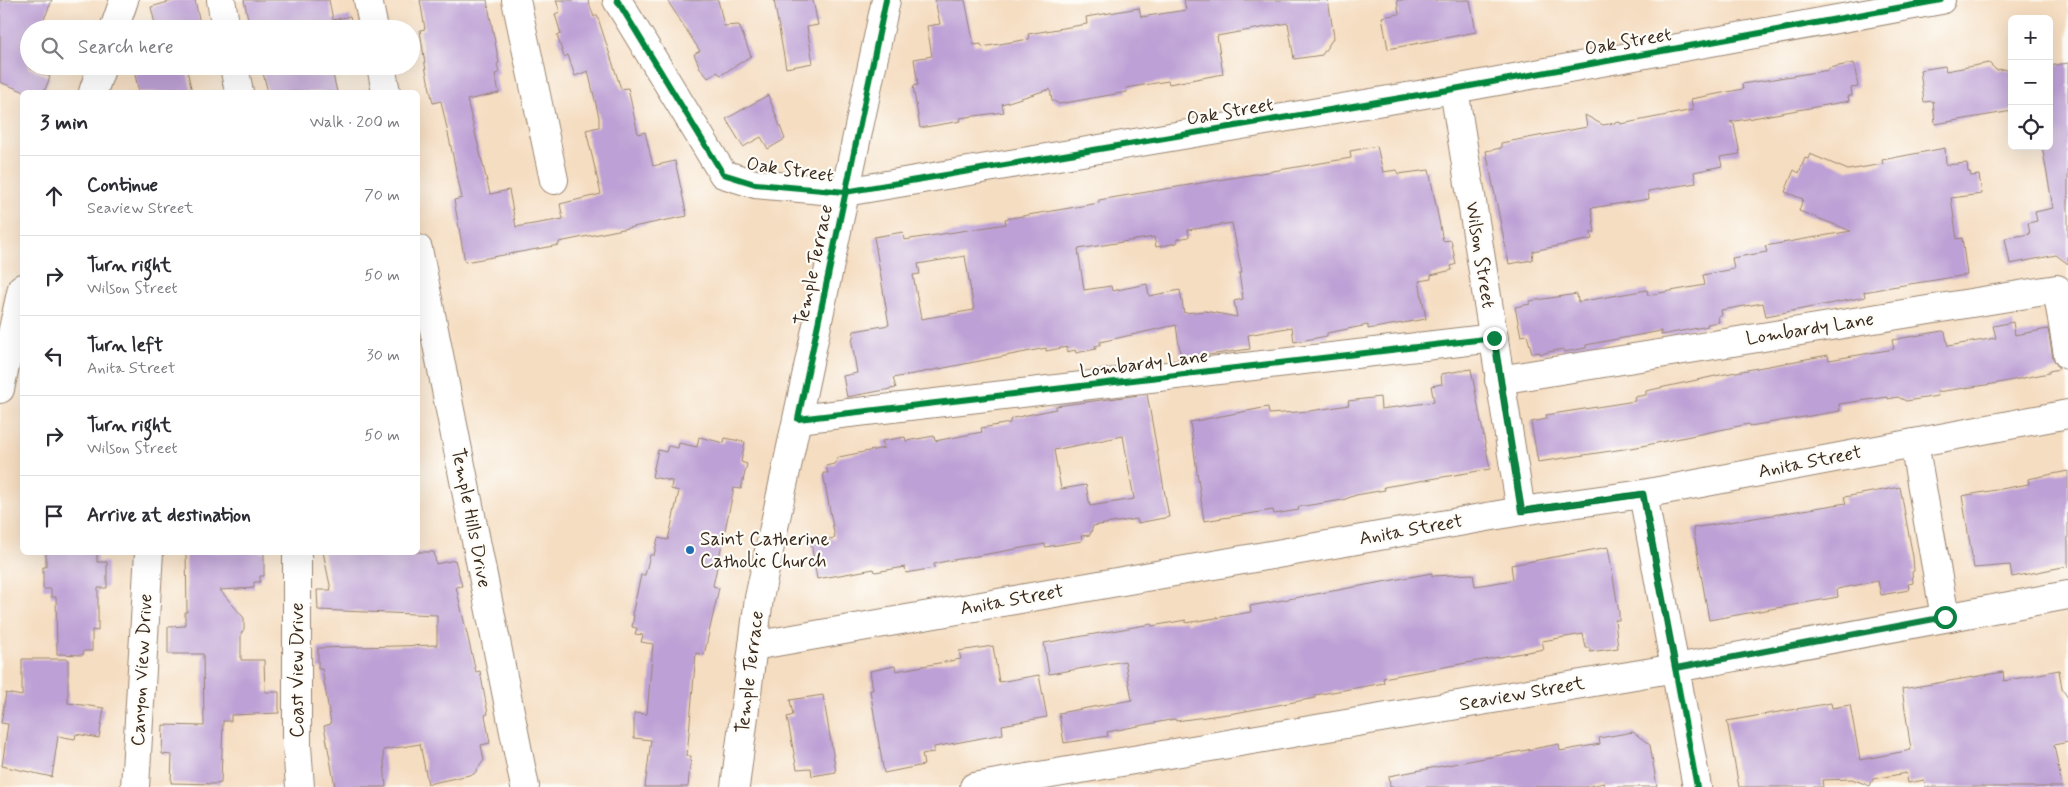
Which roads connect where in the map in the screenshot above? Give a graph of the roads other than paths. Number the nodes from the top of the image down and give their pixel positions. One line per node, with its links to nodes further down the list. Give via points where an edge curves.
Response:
1 (124, 0): 8 (street)
2 (222, 0): 9 (street)
3 (368, 0): 10 (street)
4 (516, 0): 18 (street)
5 (618, 0): 19 (street, Oak Street, via 723,174 755,184)
6 (886, 0): 19 (street, Temple Terrace)
7 (1941, 0): 14 (street, Oak Street)
8 (117, 20)
9 (225, 20)
10 (372, 20)
11 (99, 75): 15 (street)
12 (236, 75): 16 (street)
13 (383, 75): 17 (street)
14 (1454, 89): 19 (street, Oak Street); 22 (street, Wilson Street)
15 (94, 90)
16 (239, 90)
17 (386, 90)
18 (554, 180)
19 (845, 192): 28 (street, Temple Terrace)
20 (420, 259): 40 (street, Temple Hills Drive)
21 (20, 297): 25 (street)
22 (1494, 338): 24 (street, Wilson Street); 28 (street, Lombardy Lane)
23 (2068, 355): 24 (street, Lombardy Lane, via 2056,289)
24 (1499, 380): 31 (street, Wilson Street)
25 (0, 384): 26 (street)
26 (0, 389)
27 (2068, 414): 29 (street, Anita Street)
28 (798, 419): 36 (street, Temple Terrace, via 759,598)
29 (1914, 443): 30 (street, Anita Street); 35 (street)
30 (1643, 494): 31 (street, Anita Street); 37 (street)
31 (1522, 511): 36 (street, Anita Street)
32 (149, 555): 38 (street, Canyon View Drive)
33 (297, 555): 39 (street, Coast View Drive, via 296,746)
34 (2068, 595): 35 (street, Seaview Street)
35 (1945, 617): 37 (street, Seaview Street)
36 (754, 646): 41 (street, Temple Terrace)
37 (1676, 668): 42 (street, Seaview Street); 43 (street)
38 (135, 787)
39 (300, 787)
40 (524, 787)
41 (736, 787)
42 (974, 787)
43 (1697, 787)

